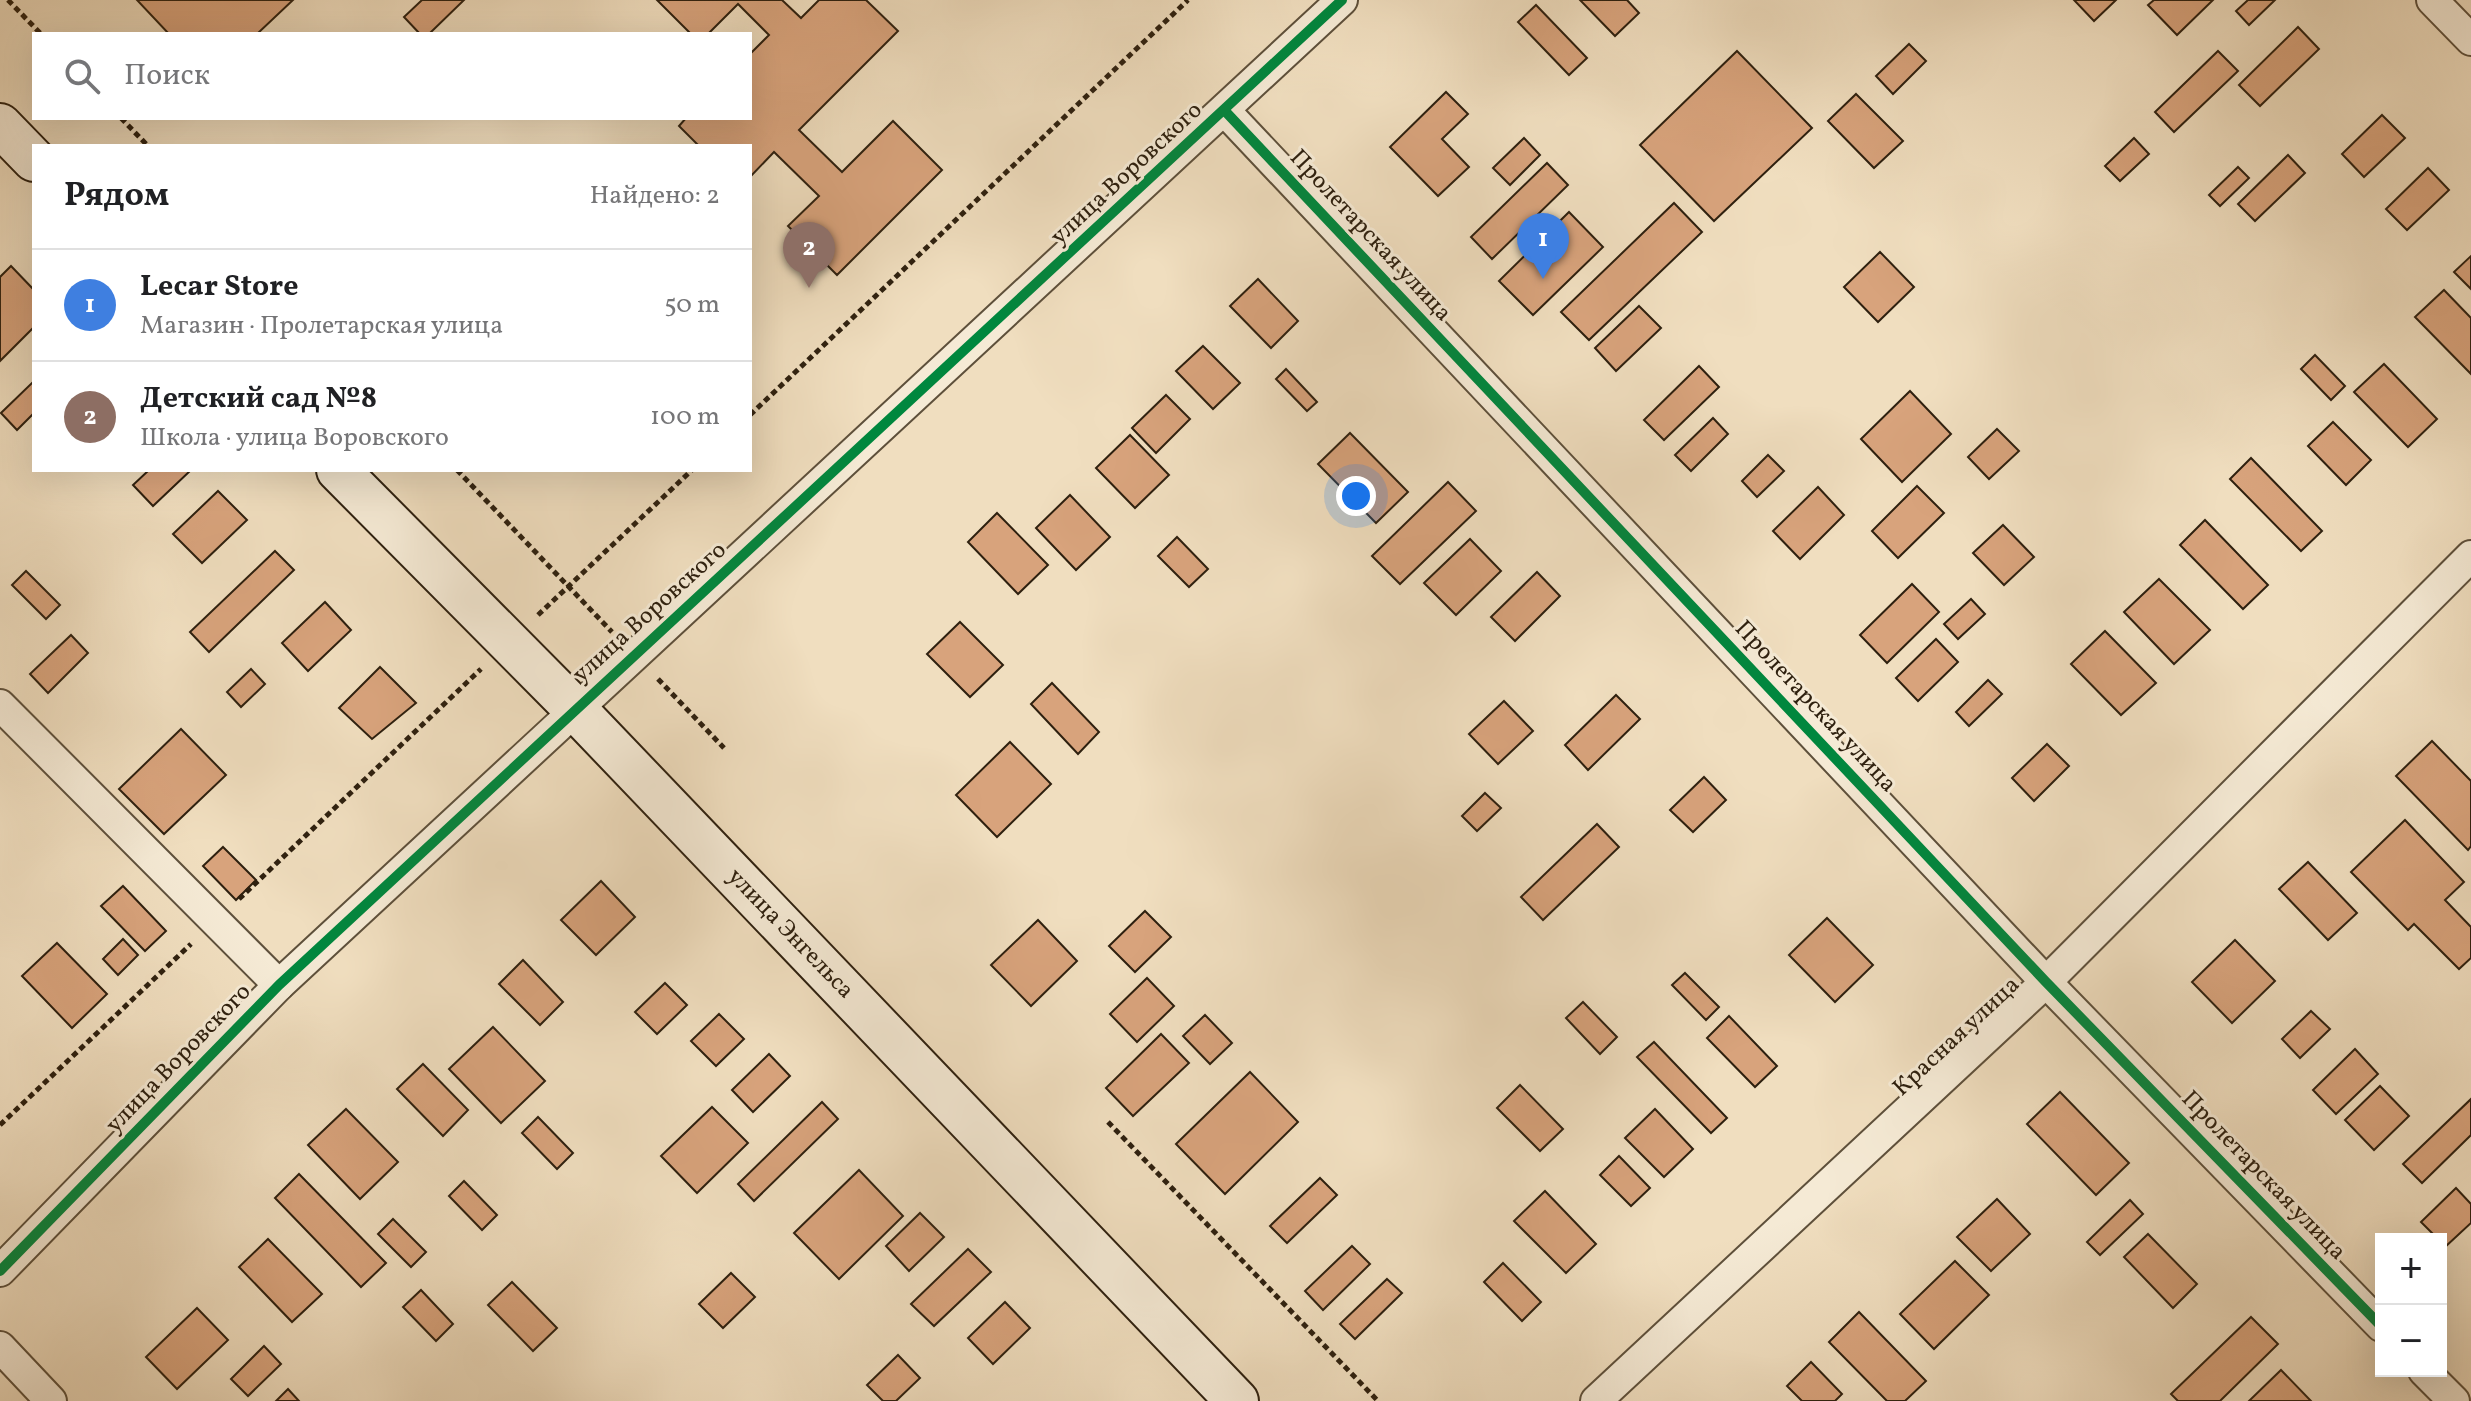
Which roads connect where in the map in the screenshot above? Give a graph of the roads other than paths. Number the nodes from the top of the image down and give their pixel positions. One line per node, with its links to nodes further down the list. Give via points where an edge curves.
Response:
1 (1342, 0): 4 (street, улица Воровского)
2 (2432, 0): 3 (street)
3 (2471, 40)
4 (1225, 111): 10 (street, улица Воровского); 11 (street, Пролетарская улица)
5 (0, 125): 6 (street)
6 (32, 158)
7 (340, 472): 10 (street, улица Энгельса)
8 (2471, 556): 11 (street, Красная улица)
9 (0, 705): 12 (street)
10 (575, 709): 12 (street, улица Воровского); 18 (street, улица Энгельса)
11 (2046, 982): 14 (street, Пролетарская улица); 19 (street, Красная улица)
12 (279, 985): 13 (street, улица Воровского)
13 (0, 1271)
14 (2375, 1320)
15 (0, 1347): 17 (street)
16 (2430, 1377): 20 (street)
17 (51, 1401)
18 (1237, 1401)
19 (1596, 1401)
20 (2454, 1401)

